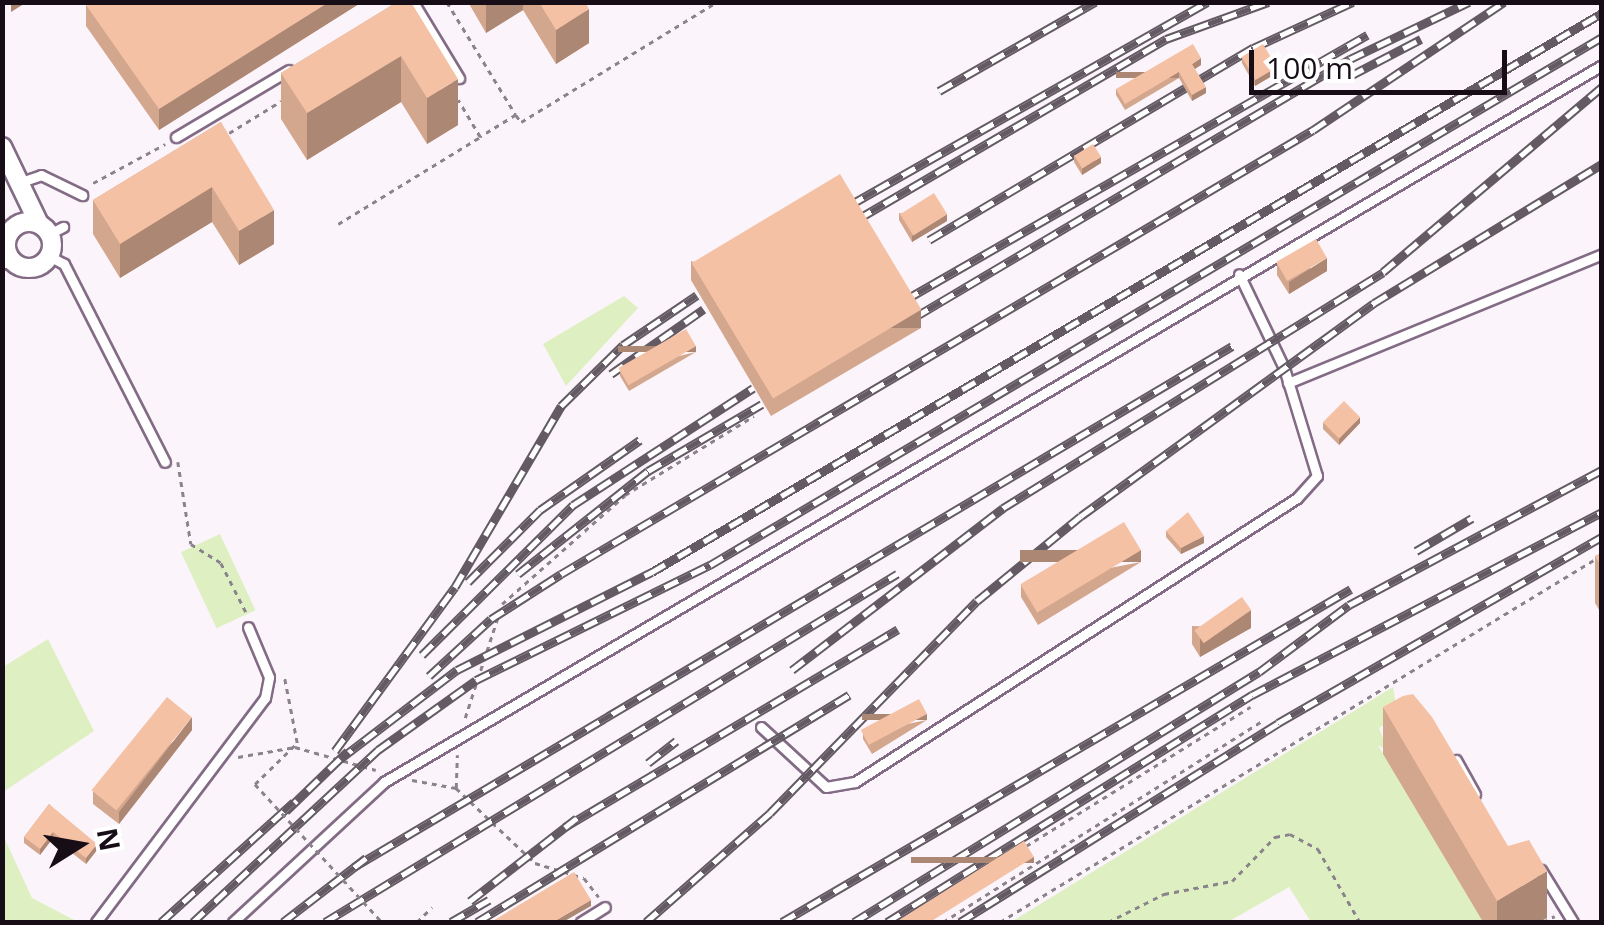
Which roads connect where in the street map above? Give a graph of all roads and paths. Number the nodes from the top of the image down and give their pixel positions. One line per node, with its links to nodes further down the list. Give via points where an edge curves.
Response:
1 (413, 2): 6 (lane)
2 (447, 2): 9 (path)
3 (717, 2): 9 (path, via 521,122)
4 (306, 60): 10 (lane)
5 (1602, 65): 21 (lane)
6 (458, 78)
7 (450, 86): 12 (path)
8 (288, 96): 11 (path)
9 (516, 115): 12 (path)
10 (176, 137): 15 (path)
11 (222, 137)
12 (480, 137): 16 (path)
13 (2, 147): 14 (street)
14 (20, 182): 15 (lane, via 42,176); 17 (street)
15 (82, 195)
16 (338, 224)
17 (50, 228): 19 (street); 20 (street, via 11,230)
18 (1602, 254): 22 (lane)
19 (50, 256): 20 (street, via 31,268); 24 (lane, via 64,264)
20 (6, 262)
21 (1239, 274): 22 (lane); 32 (lane)
22 (1288, 383): 31 (lane, via 1316,476 1297,498 1058,644 999,696 839,788 779,753)
23 (754, 416): 32 (path, via 626,495 502,604)
24 (165, 462)
25 (180, 465): 27 (path, via 191,544 221,563)
26 (1602, 556): 52 (path)
27 (250, 626): 35 (lane, via 268,672 266,698)
28 (281, 671): 33 (path)
29 (1250, 708): 39 (path)
30 (1261, 722): 51 (path)
31 (761, 727)
32 (461, 736): 36 (lane); 37 (path)
33 (295, 747): 35 (path); 36 (path); 48 (path, bridge, via 255,784)
34 (1449, 751): 38 (lane)
35 (212, 761): 46 (lane)
36 (394, 775): 37 (path); 47 (lane, via 311,840)
37 (456, 788): 43 (path, via 535,863 584,878)
38 (1479, 804)
39 (1010, 856)
40 (1520, 863): 56 (lane, via 1542,871)
41 (1546, 906): 45 (path)
42 (432, 907): 49 (path)
43 (605, 907): 50 (lane)
44 (1558, 914): 55 (path)
45 (1550, 916)
46 (96, 922)
47 (233, 922)
48 (382, 922)
49 (417, 922)
50 (581, 922)
51 (943, 922)
52 (1000, 922)
53 (1108, 922): 54 (path, via 1164,894 1232,881 1274,837 1290,834 1318,850)
54 (1360, 922)
55 (1543, 922)
56 (1570, 922)

